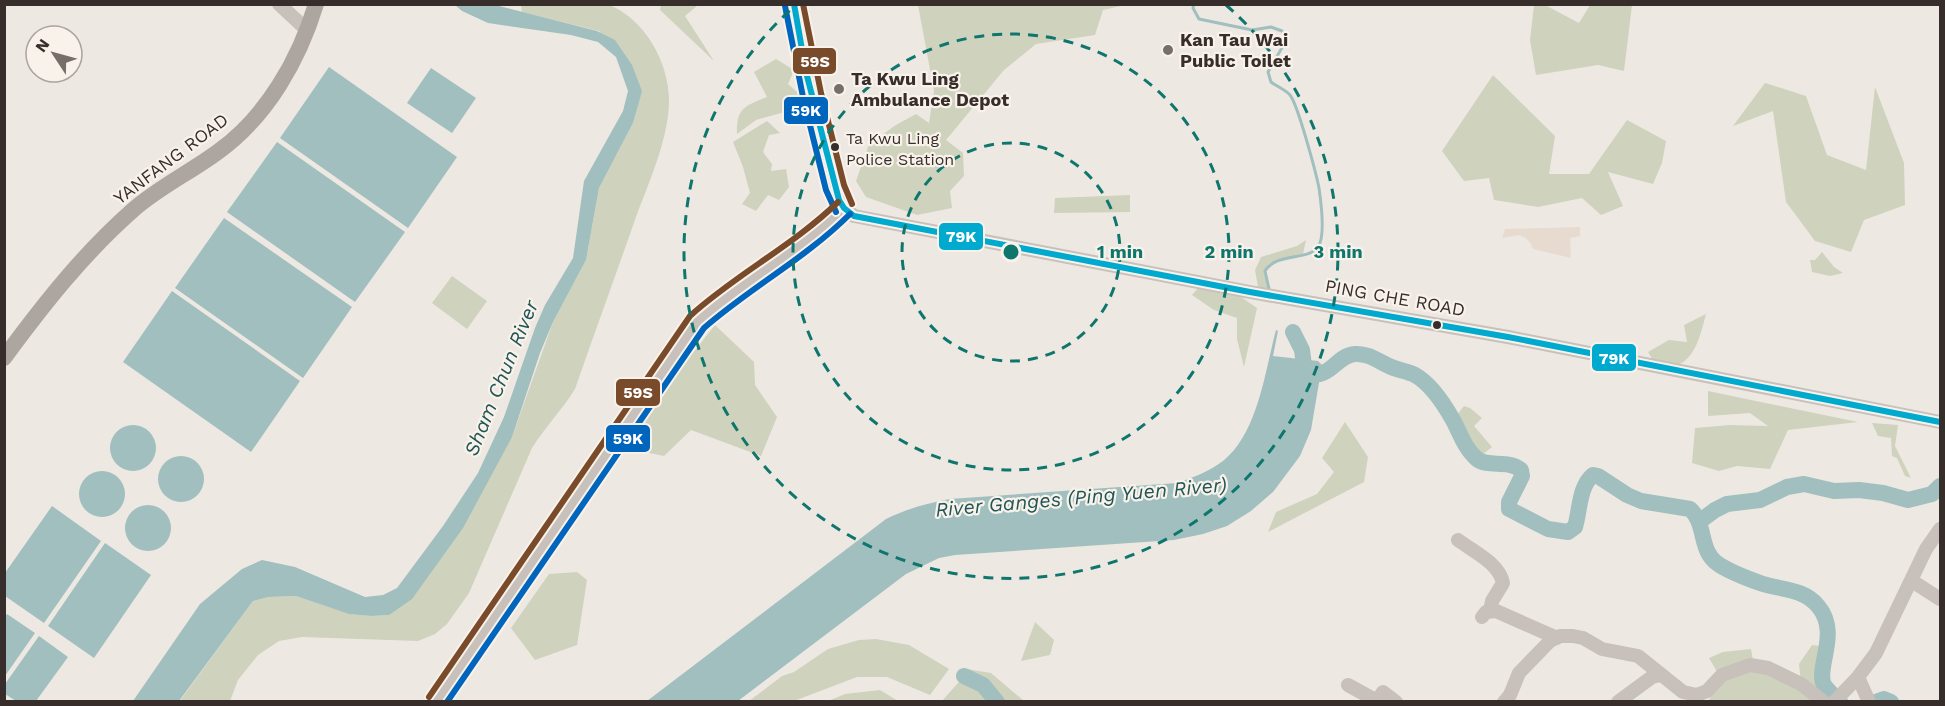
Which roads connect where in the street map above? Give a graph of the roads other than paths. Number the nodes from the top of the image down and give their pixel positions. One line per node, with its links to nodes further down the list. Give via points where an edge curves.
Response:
1 (279, 4): 4 (street)
2 (316, 4): 4 (main road, YANFANG ROAD)
3 (794, 4): 5 (street, via 812,95 835,188)
4 (307, 30): 6 (main road, YANFANG ROAD, via 286,75 257,116 220,150 157,191 112,228 49,297)
5 (844, 208): 7 (street, PING CHE ROAD, via 864,218 1498,335); 17 (street, via 820,232 697,322)
6 (4, 358)
7 (1941, 422)
8 (1941, 529): 10 (street, via 1926,549)
9 (1458, 540): 12 (street, via 1502,576 1503,583 1486,614 1496,611)
10 (1912, 581): 11 (street); 14 (street, via 1876,653)
11 (1941, 599)
12 (1557, 638): 13 (street, via 1583,638 1602,649 1638,656); 19 (street, via 1519,673)
13 (1660, 675): 20 (street); 21 (street, via 1683,692 1697,695 1707,691 1722,675 1750,665 1768,668 1801,684)
14 (1858, 677): 16 (street); 22 (street)
15 (1348, 686): 18 (street, via 1377,700 1383,692)
16 (1868, 699)
17 (436, 702)
18 (1396, 702)
19 (1504, 702)
20 (1618, 702)
21 (1824, 702)
22 (1834, 702)

